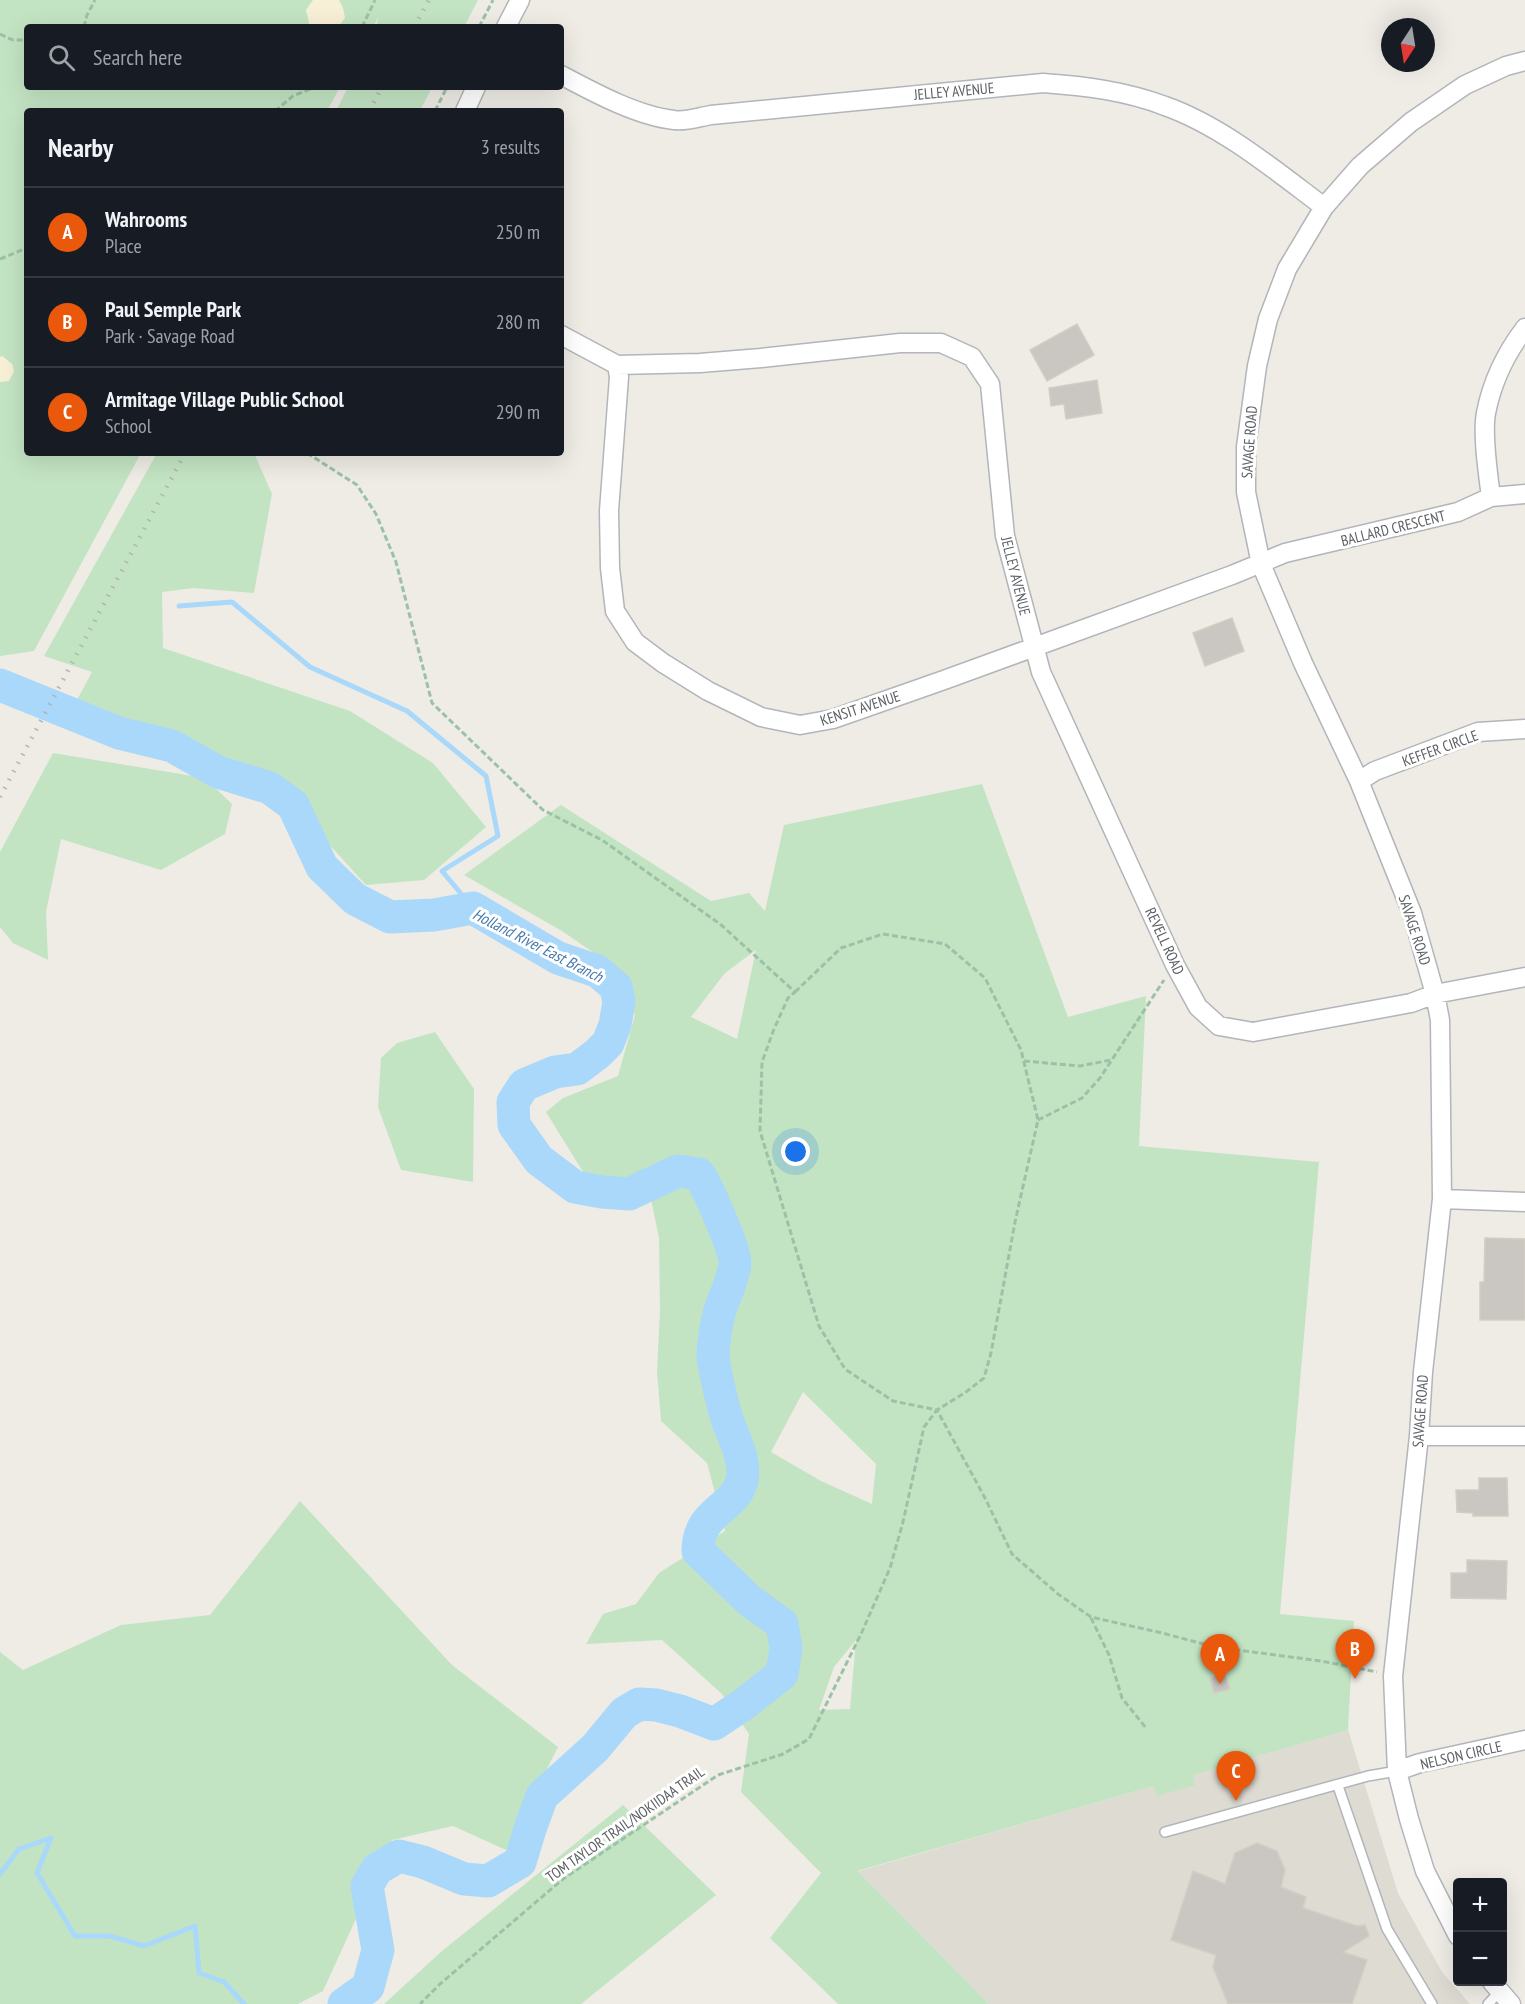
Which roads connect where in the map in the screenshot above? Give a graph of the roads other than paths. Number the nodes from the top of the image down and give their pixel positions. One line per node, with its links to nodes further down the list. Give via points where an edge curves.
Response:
1 (520, 0): 2 (street)
2 (508, 24)
3 (1525, 61): 7 (street, SAVAGE ROAD, via 1465,86 1411,122 1360,166)
4 (564, 77): 7 (street, JELLEY AVENUE, via 646,114 676,121 1043,83 1114,92 1167,106 1209,127)
5 (475, 90): 6 (street)
6 (466, 108)
7 (1324, 207): 13 (street, SAVAGE ROAD, via 1287,269 1268,319 1257,366 1246,447 1246,492)
8 (1525, 328): 12 (street, via 1511,346 1497,376 1486,414)
9 (564, 337): 10 (street)
10 (617, 365): 14 (street, JELLEY AVENUE, via 730,361 900,343 941,343 972,357 990,384 1005,536); 14 (street, KENSIT AVENUE, via 609,511 615,611 635,642 663,663 761,717 800,725 833,719)
11 (1525, 494): 12 (street, BALLARD CRESCENT)
12 (1491, 497): 13 (street, BALLARD CRESCENT, via 1458,512 1285,553)
13 (1261, 564): 14 (street, KENSIT AVENUE); 16 (street, SAVAGE ROAD)
14 (1035, 646): 18 (street, REVELL ROAD, via 1041,672 1174,965 1198,1007 1219,1026 1252,1032 1411,1003)
15 (1525, 729): 16 (street, KEFFER CIRCLE, via 1478,732)
16 (1359, 781): 18 (street, SAVAGE ROAD, via 1412,914)
17 (1525, 977): 18 (street)
18 (1435, 994): 19 (street, SAVAGE ROAD, via 1442,1041)
19 (1442, 1199): 20 (street); 21 (street, SAVAGE ROAD)
20 (1525, 1202)
21 (1419, 1436): 22 (street); 24 (street, SAVAGE ROAD, via 1393,1676)
22 (1525, 1436)
23 (1525, 1740): 24 (street, NELSON CIRCLE)
24 (1397, 1771): 25 (lane); 27 (street, SAVAGE ROAD, via 1422,1862)
25 (1338, 1786): 26 (lane); 28 (lane, via 1387,1929)
26 (1165, 1832)
27 (1456, 1932)
28 (1432, 2004)

